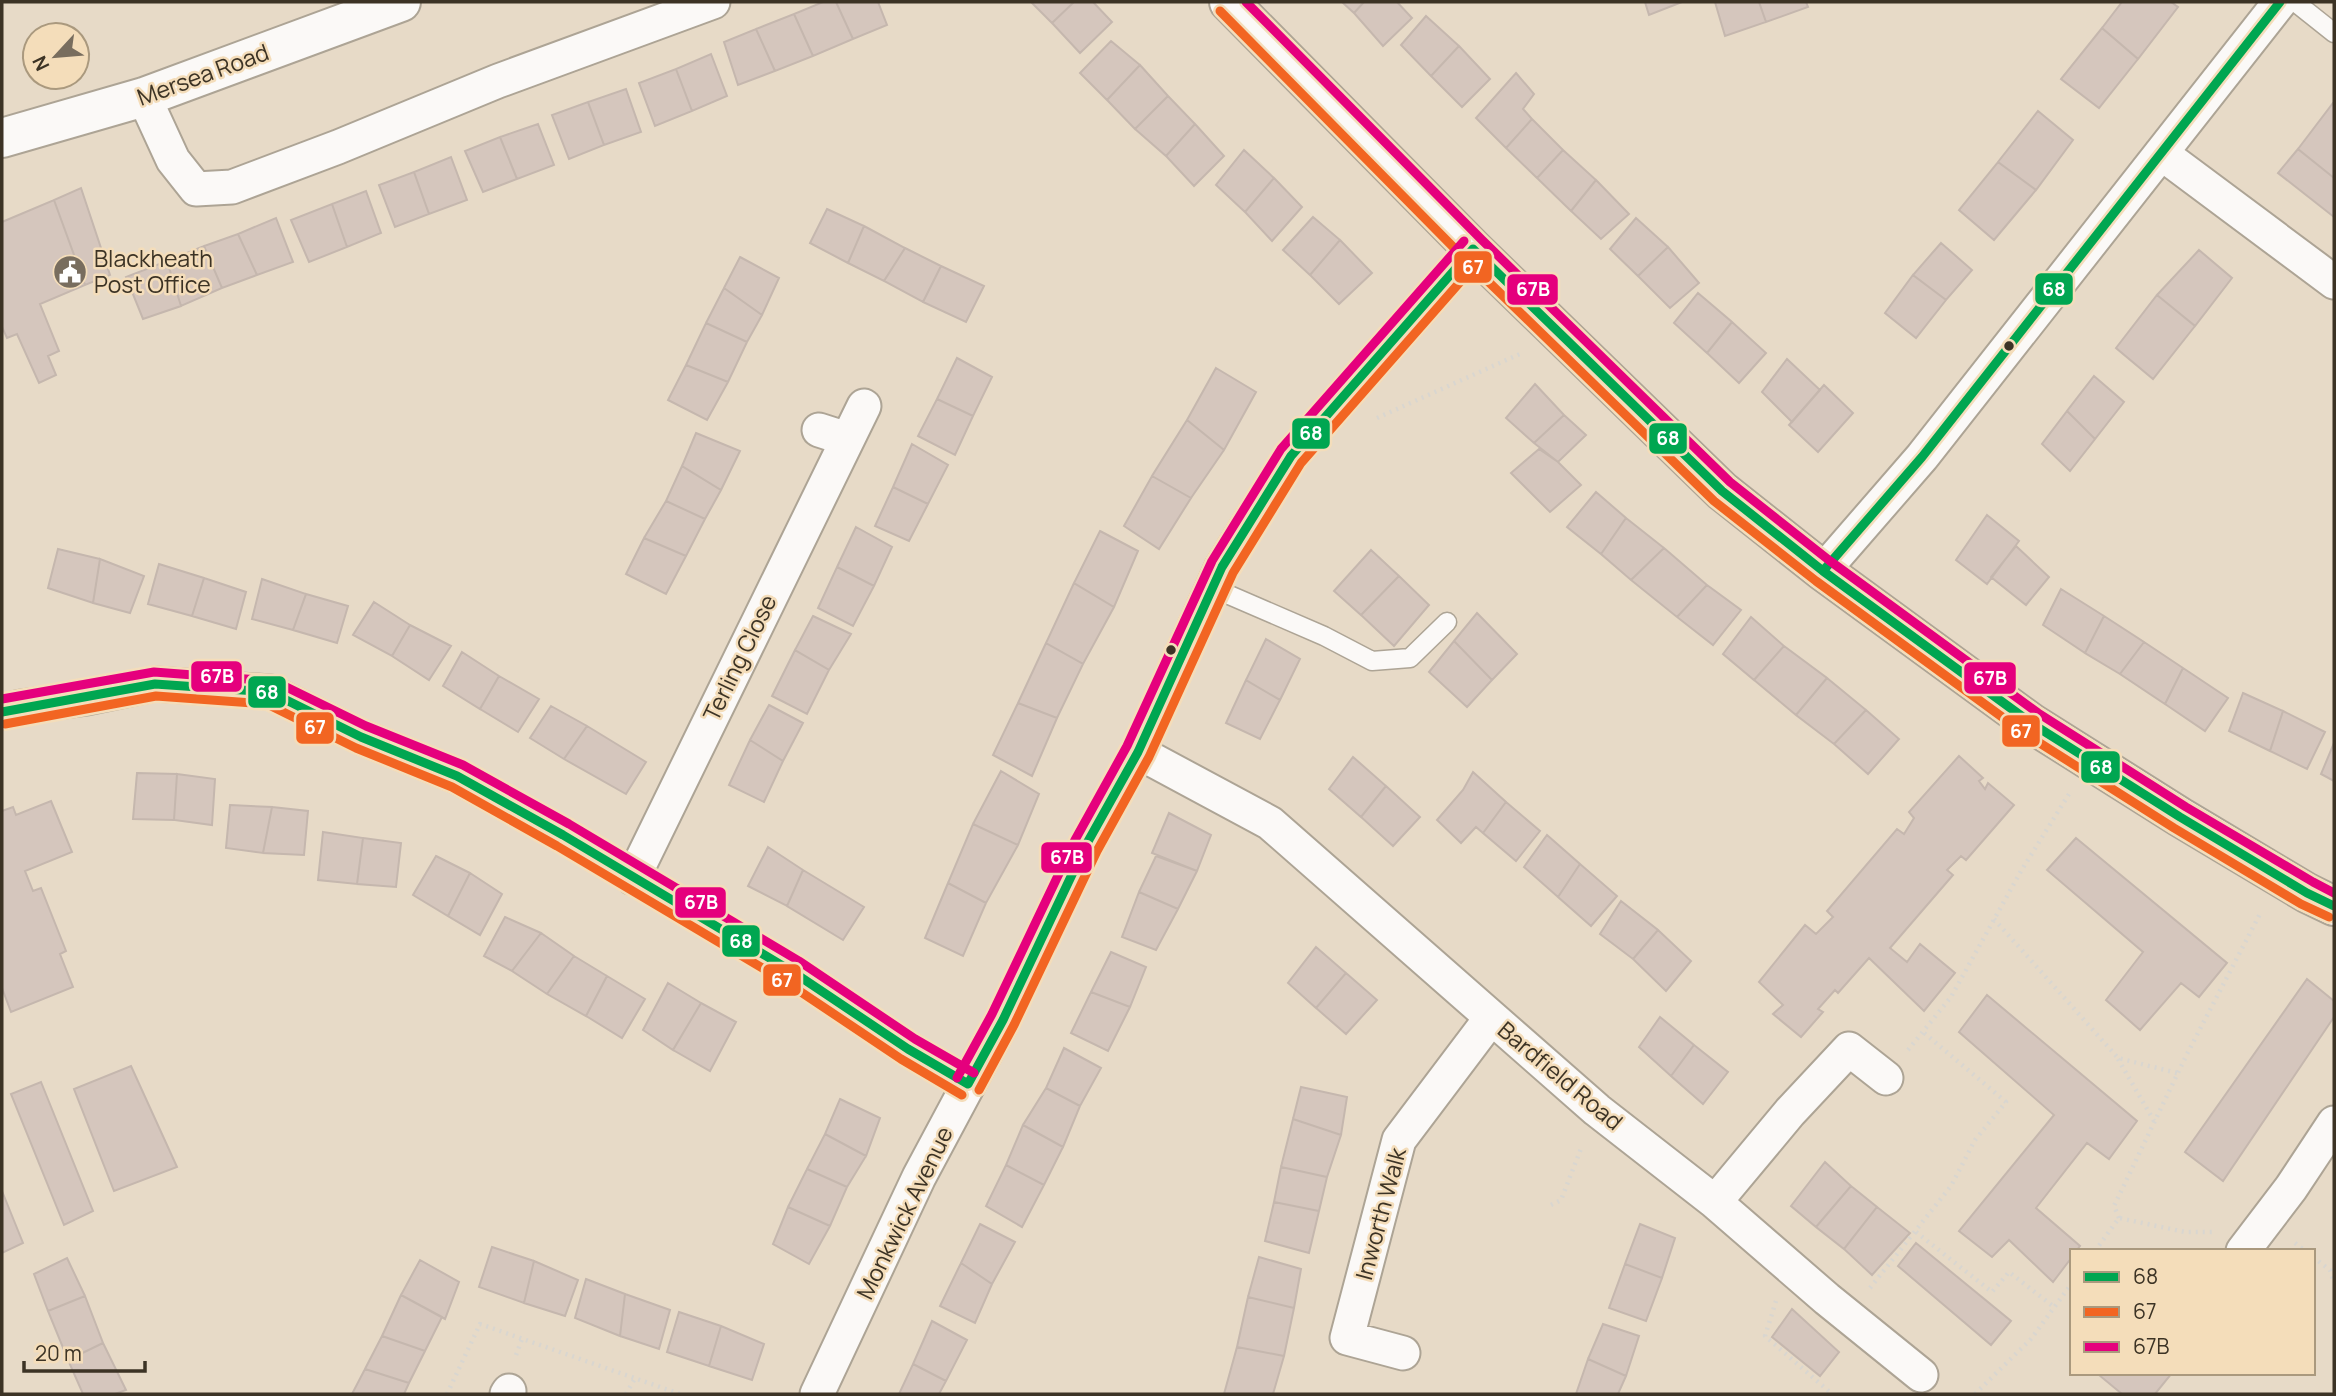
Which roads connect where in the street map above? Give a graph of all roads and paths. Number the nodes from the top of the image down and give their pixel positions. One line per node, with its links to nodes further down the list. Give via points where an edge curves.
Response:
1 (401, 2): 6 (street, Mersea Road)
2 (713, 2): 6 (street, via 232,187 196,189 173,160)
3 (1229, 2): 9 (street)
4 (2280, 3): 5 (lane); 8 (street)
5 (2334, 33)
6 (144, 97): 7 (street, Mersea Road)
7 (2, 138)
8 (2161, 153): 10 (street); 14 (street, via 1922,457)
9 (1473, 249): 11 (street); 15 (street, Monkwick Avenue, via 1291,456)
10 (2334, 282)
11 (1562, 335): 13 (path); 14 (street, via 1722,491)
12 (864, 406): 21 (street, Terling Close, via 833,434)
13 (1365, 423)
14 (1823, 571): 19 (street, via 2031,723)
15 (1213, 588): 16 (lane, via 1372,662 1410,658); 18 (street, Monkwick Avenue)
16 (1447, 622)
17 (2, 712): 21 (street, via 155,684 270,692 457,776)
18 (1138, 752): 24 (street, Bardfield Road, via 1270,823); 29 (street, Monkwick Avenue, via 1086,845)
19 (2090, 760): 20 (street); 23 (path)
20 (2281, 877): 22 (street); 27 (path)
21 (633, 878): 29 (street, via 793,972)
22 (2334, 906)
23 (1994, 919): 25 (path, via 1951,997); 26 (path)
24 (1491, 1018): 30 (street, Bardfield Road); 45 (street, Inworth Walk, via 1399,1140 1348,1338)
25 (1923, 1032): 28 (path); 36 (path, via 2006,1102 1975,1140 1951,1186)
26 (2118, 1058): 27 (path); 31 (path)
27 (2178, 1073): 31 (path)
28 (1886, 1079): 33 (street, via 1849,1049)
29 (968, 1084): 51 (street, Monkwick Avenue)
30 (1597, 1110): 33 (street, Bardfield Road); 34 (path, via 1562,1200)
31 (2154, 1122): 35 (path, via 2114,1206)
32 (2334, 1123): 37 (street)
33 (1715, 1202): 40 (street, Bardfield Road)
34 (1551, 1205)
35 (2119, 1218): 37 (path); 38 (path)
36 (1916, 1232): 43 (path, via 1992,1292 2009,1272); 44 (path)
37 (2251, 1241)
38 (2096, 1249)
39 (2315, 1259): 41 (path, via 2330,1270)
40 (1793, 1269): 44 (street, Bardfield Road); 52 (path, via 1782,1283 1765,1336)
41 (2334, 1283)
42 (2070, 1286): 43 (path)
43 (2054, 1307): 53 (path, via 2031,1339)
44 (1847, 1315): 46 (street, Bardfield Road)
45 (1403, 1353)
46 (1921, 1375)
47 (634, 1380): 48 (path, via 480,1324); 49 (path); 50 (path)
48 (447, 1394)
49 (626, 1394)
50 (680, 1394)
51 (817, 1394)
52 (1832, 1394)
53 (1975, 1394)

